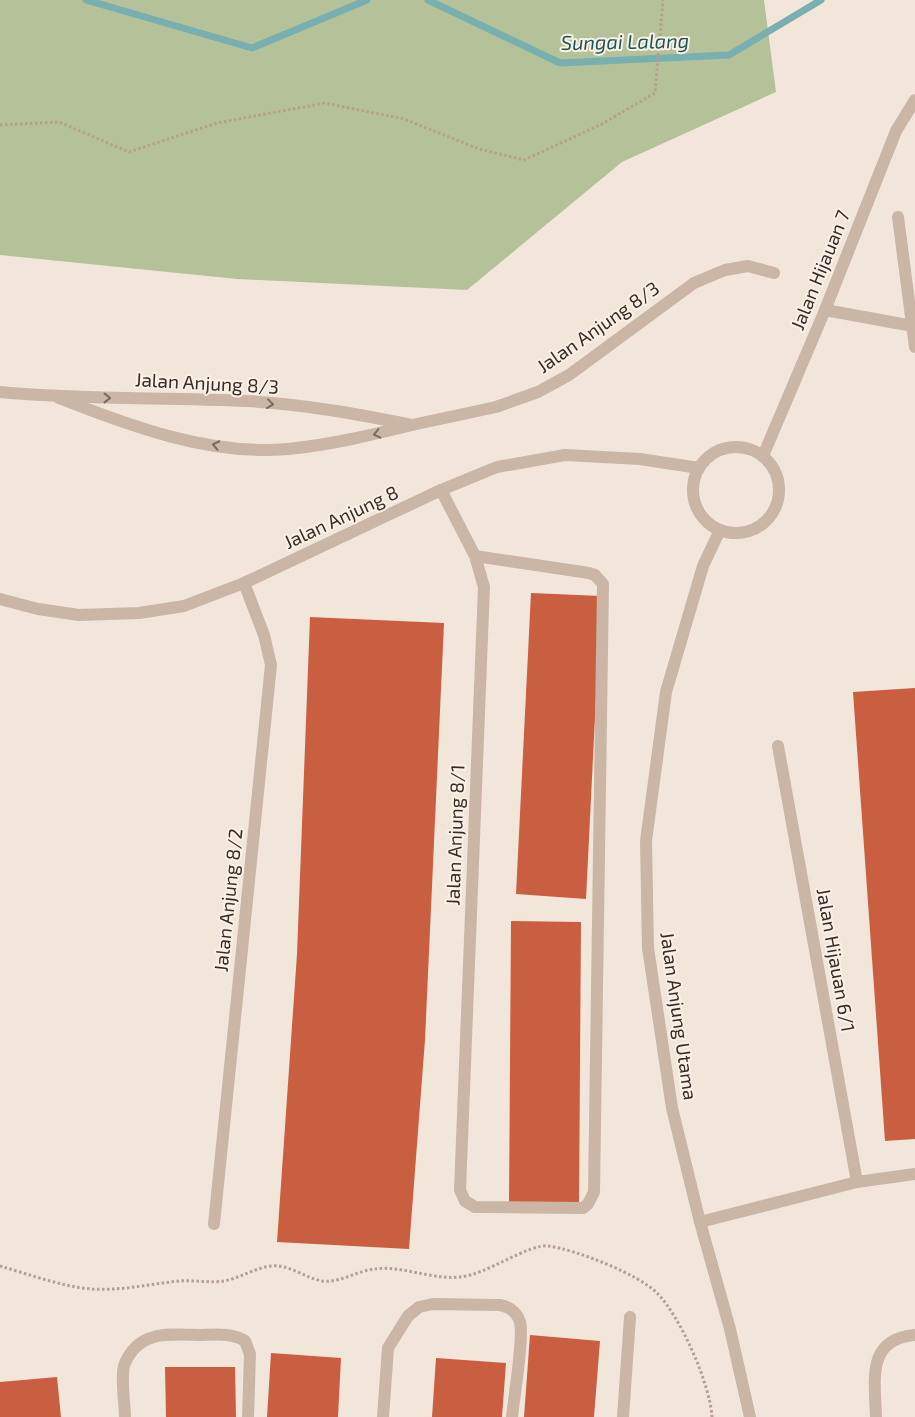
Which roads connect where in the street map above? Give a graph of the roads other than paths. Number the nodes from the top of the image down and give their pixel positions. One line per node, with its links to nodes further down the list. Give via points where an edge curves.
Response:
1 (915, 100): 4 (street, Jalan Hijauan 7, via 896,131)
2 (898, 217): 5 (street)
3 (774, 273): 9 (street, Jalan Anjung 8/3, via 748,266 726,270 694,283 569,375 538,392 496,407)
4 (825, 310): 5 (street); 10 (street, Jalan Hijauan 7)
5 (913, 326): 6 (street)
6 (915, 347)
7 (0, 392): 8 (street, Jalan Anjung 8/3)
8 (59, 398): 9 (street, Jalan Anjung 8/3, one-way to 9, via 248,401 350,413); 9 (street, Jalan Anjung 8/3, one-way to 8, via 336,443 286,449 223,447 128,425)
9 (412, 426)
10 (763, 456): 11 (street, via 752,450 728,447 706,458); 13 (street, via 777,476 779,495 773,512 756,529 738,533)
11 (699, 468): 12 (street, Jalan Anjung 8, via 640,459 564,455 498,467); 13 (street, via 694,479 695,503 701,514)
12 (441, 490): 14 (street, Jalan Anjung 8/1); 15 (street, Jalan Anjung 8)
13 (720, 530): 20 (street, Jalan Anjung Utama, via 703,566 666,692 646,840 648,948 672,1108)
14 (475, 556): 14 (street, Jalan Anjung 8/1, via 484,587 460,1190 465,1200 475,1207 576,1209 592,1199 594,1182 603,584 589,573)
15 (244, 583): 16 (street, Jalan Anjung 8, via 184,606 139,613 79,615); 21 (street, Jalan Anjung 8/2, via 271,665)
16 (0, 599)
17 (778, 746): 19 (street, Jalan Hijauan 6/1)
18 (915, 1174): 19 (street)
19 (857, 1182): 20 (street)
20 (700, 1222): 29 (street, Jalan Anjung Utama)
21 (214, 1224)
22 (630, 1318): 28 (street)
23 (915, 1335): 30 (street, via 892,1340 879,1353 875,1375)
24 (125, 1417): 25 (street, via 124,1364 140,1343 154,1335 240,1338 245,1341 250,1354)
25 (248, 1417)
26 (383, 1417): 27 (street, via 388,1348 408,1316 419,1307 433,1304 500,1304 515,1312 521,1329)
27 (512, 1417)
28 (623, 1417)
29 (750, 1417)
30 (876, 1417)

